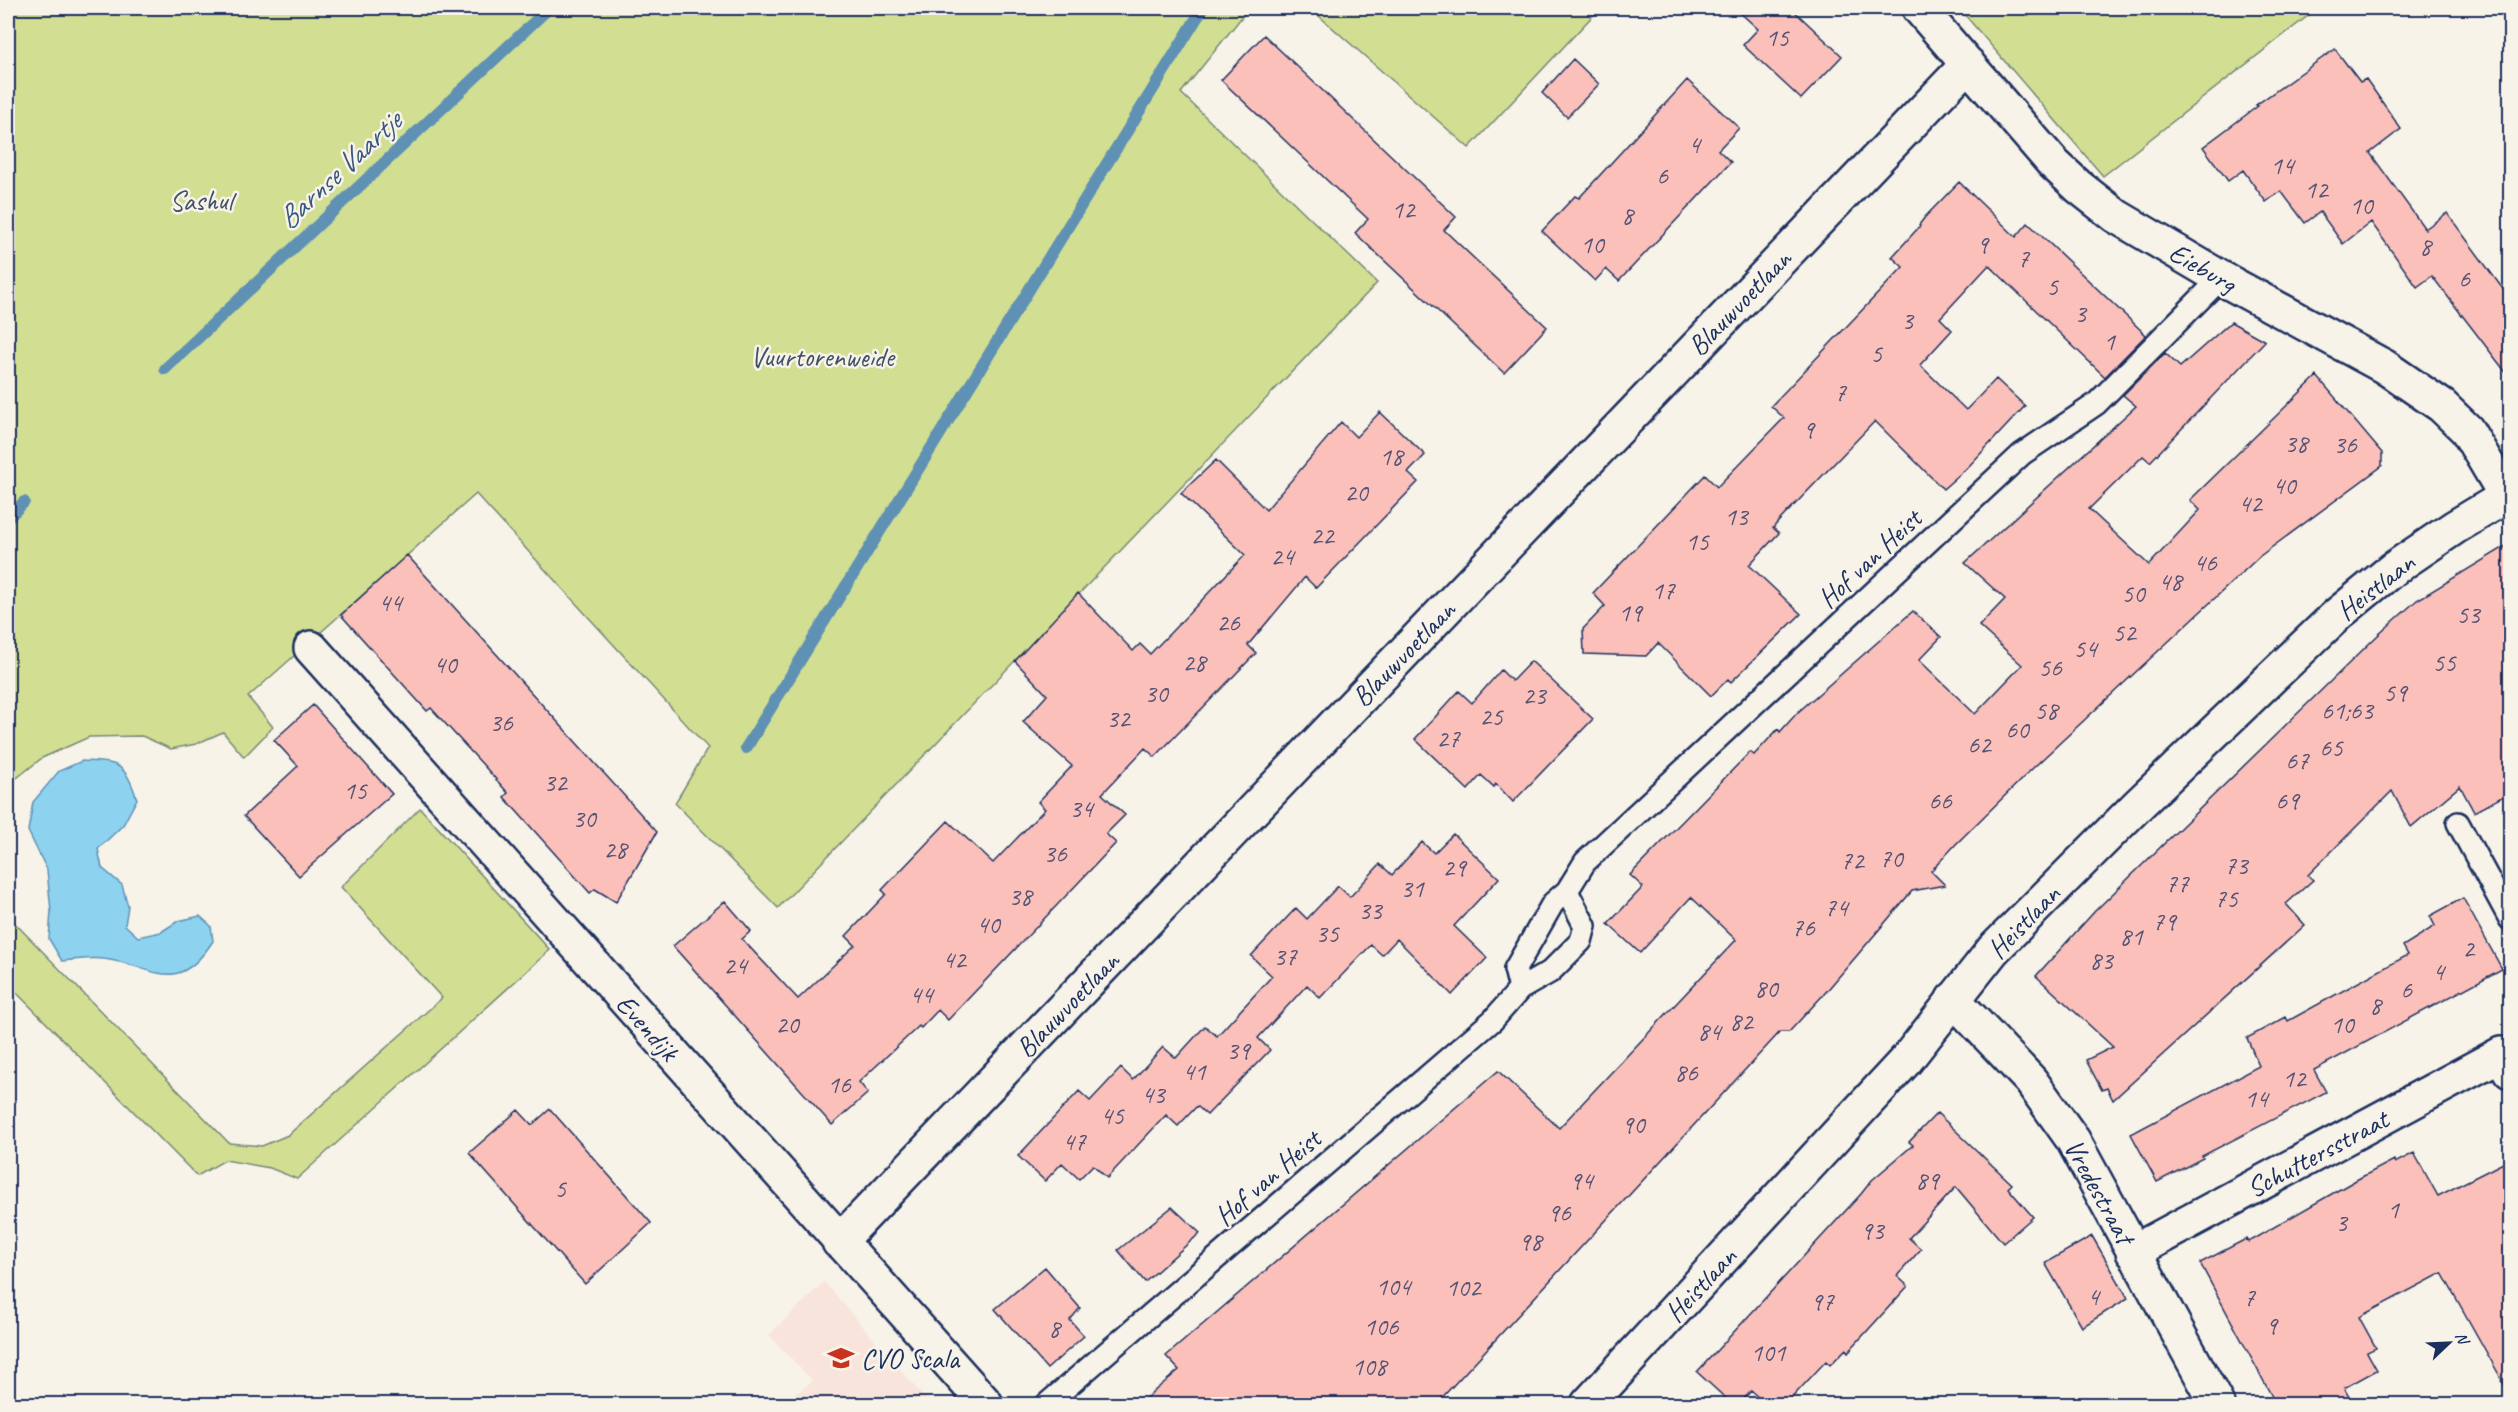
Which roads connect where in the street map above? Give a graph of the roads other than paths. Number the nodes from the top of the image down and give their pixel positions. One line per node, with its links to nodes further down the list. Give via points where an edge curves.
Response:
1 (1919, 8): 2 (street, Eieburg)
2 (1968, 64): 3 (street, Eieburg, via 2053,163 2079,187 2116,216); 12 (street, Blauwvoetlaan)
3 (2221, 278): 4 (street, Eieburg, via 2385,367 2442,406 2467,430); 7 (lane, Hof van Heist, via 2096,404 2022,454 1585,862)
4 (2508, 495): 10 (street, Heistlaan, via 2393,569 2338,614 2130,812 1994,950)
5 (311, 648): 12 (street, Evendijk)
6 (2458, 823): 8 (lane)
7 (1567, 891): 9 (lane, Hof van Heist, via 1553,903 1515,969); 9 (lane, Hof van Heist, via 1585,926 1581,941 1550,972)
8 (2511, 919)
9 (1520, 989): 15 (lane, Hof van Heist, via 1493,1020)
10 (1953, 999): 13 (street, Vredestraat, via 2031,1081 2073,1140); 16 (street, Heistlaan, via 1907,1059)
11 (2507, 1058): 13 (street, Schuttersstraat)
12 (839, 1242): 14 (street, Evendijk)
13 (2133, 1252): 17 (street, Vredestraat)
14 (986, 1404)
15 (1047, 1404)
16 (1588, 1404)
17 (2217, 1404)

